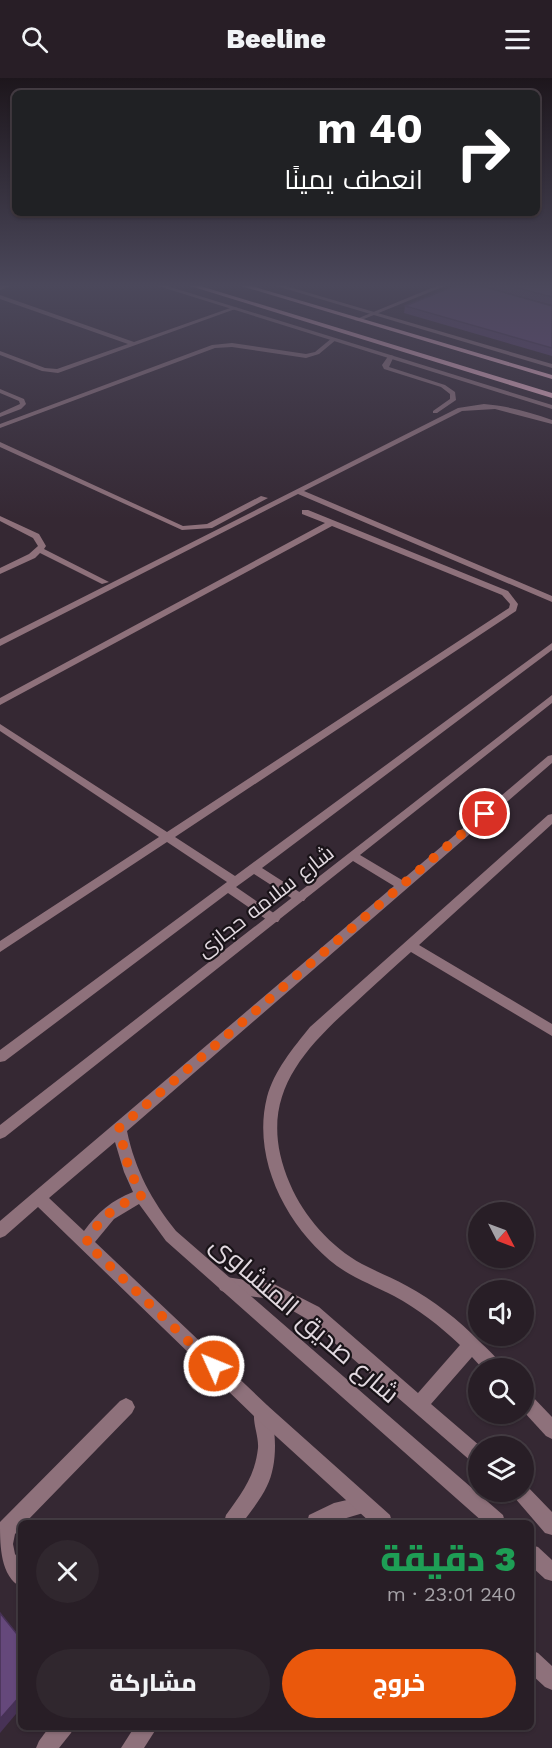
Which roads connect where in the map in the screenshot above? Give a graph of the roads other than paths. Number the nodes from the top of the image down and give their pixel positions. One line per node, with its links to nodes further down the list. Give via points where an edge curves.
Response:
1 (29, 363): 2 (street, via 53,371)
2 (84, 363)
3 (169, 363): 16 (street)
4 (386, 363): 18 (street, via 386,368 443,386 453,393 453,400)
5 (414, 363): 9 (street)
6 (442, 363): 8 (main road)
7 (506, 363): 10 (main road)
8 (459, 368): 9 (main road); 12 (main road)
9 (447, 373): 13 (street)
10 (552, 376)
11 (0, 391): 14 (street, via 23,404)
12 (552, 396)
13 (552, 407)
14 (0, 415)
15 (552, 422): 20 (street, via 502,407 460,409)
16 (0, 426)
17 (0, 444): 21 (street, via 182,528 209,526)
18 (351, 454)
19 (299, 480): 20 (street)
20 (292, 488): 28 (street); 29 (street)
21 (268, 496)
22 (305, 512): 24 (street)
23 (0, 518): 25 (street, via 40,539)
24 (331, 523): 32 (street); 36 (street, via 505,594 514,604 513,609)
25 (40, 550): 26 (street); 27 (street)
26 (0, 571)
27 (105, 582)
28 (552, 599)
29 (0, 643)
30 (552, 646): 38 (street)
31 (552, 698): 37 (street, شارع سلامه حجازى)
32 (0, 702)
33 (0, 727): 36 (street)
34 (552, 758): 40 (street)
35 (552, 818): 43 (street)
36 (167, 837): 39 (street); 44 (street)
37 (353, 856): 40 (street); 41 (street, شارع سلامه حجازى)
38 (253, 868): 39 (street); 41 (street)
39 (232, 884): 42 (street); 46 (street)
40 (401, 885): 47 (street)
41 (300, 898): 42 (street, شارع سلامه حجازى)
42 (274, 919): 48 (street, شارع سلامه حجازى)
43 (410, 945): 45 (street); 54 (street, via 315,1031 290,1060 275,1094 270,1133 277,1174 298,1214 318,1238 342,1260 420,1303)
44 (0, 947)
45 (552, 1031)
46 (0, 1057)
47 (119, 1128): 49 (street, شارع صديق المنشاوى, via 128,1166); 50 (street)
48 (0, 1133)
49 (141, 1196): 52 (street, via 102,1218); 53 (street, شارع صديق المنشاوى, via 171,1236)
50 (39, 1198): 51 (street); 52 (street)
51 (0, 1231)
52 (86, 1243): 61 (street)
53 (225, 1285): 58 (street, via 274,1292 313,1313); 69 (street, شارع صديق المنشاوى)
54 (468, 1342)
55 (469, 1346): 58 (street)
56 (473, 1346): 57 (street)
57 (484, 1358)
58 (419, 1405): 63 (street)
59 (126, 1407): 73 (street, via 7,1529 3,1553)
60 (534, 1411): 62 (street)
61 (262, 1412): 65 (street); 66 (street, via 267,1446 260,1481)
62 (552, 1430)
63 (468, 1447)
64 (530, 1502): 70 (street)
65 (364, 1505): 67 (street); 68 (street)
66 (234, 1520)
67 (320, 1520)
68 (381, 1520)
69 (493, 1520)
70 (552, 1527)
71 (534, 1557): 72 (street)
72 (552, 1572)
73 (18, 1573)
74 (534, 1663): 75 (street)
75 (552, 1680)
76 (61, 1730): 78 (street)
77 (144, 1730): 79 (street)
78 (46, 1748)
79 (131, 1748)

